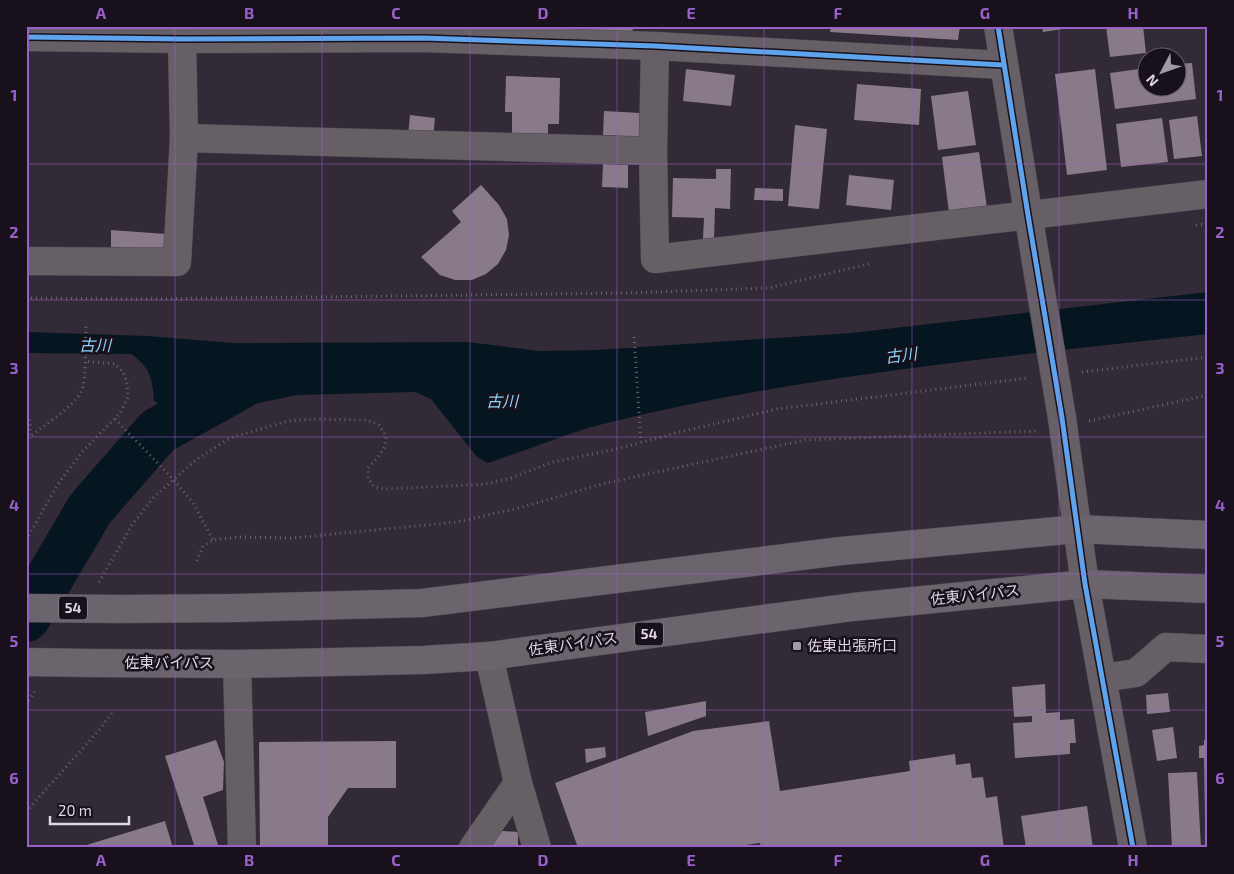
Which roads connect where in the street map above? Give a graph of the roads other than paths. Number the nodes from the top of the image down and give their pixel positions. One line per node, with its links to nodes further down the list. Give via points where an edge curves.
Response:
1 (998, 26): 6 (street)
2 (423, 32): 4 (street); 5 (street)
3 (26, 37): 4 (street)
4 (182, 39): 7 (street)
5 (655, 46): 6 (street); 8 (street)
6 (1003, 65): 10 (street)
7 (184, 138): 8 (street); 11 (street, via 177,262)
8 (653, 151): 10 (street, via 655,258)
9 (1208, 194): 10 (street)
10 (1028, 215): 12 (street, bridge, via 1075,420)
11 (26, 261)
12 (1078, 529): 13 (highway, 54); 14 (street); 16 (highway, 54, bridge, via 841,551 422,603 235,608)
13 (1208, 535)
14 (1085, 584): 15 (highway, 佐東バイパス / 54); 18 (highway, 佐東バイパス / 54, via 853,607); 21 (street)
15 (1208, 590)
16 (26, 608)
17 (1208, 649): 21 (street, via 1166,647 1136,673)
18 (489, 656): 20 (highway, 佐東バイパス / 54); 22 (street)
19 (26, 662): 20 (highway, 佐東バイパス / 54, bridge)
20 (237, 664): 23 (street)
21 (1102, 678): 26 (street)
22 (518, 783): 24 (street); 25 (street)
23 (242, 848)
24 (473, 848)
25 (537, 848)
26 (1133, 848)

